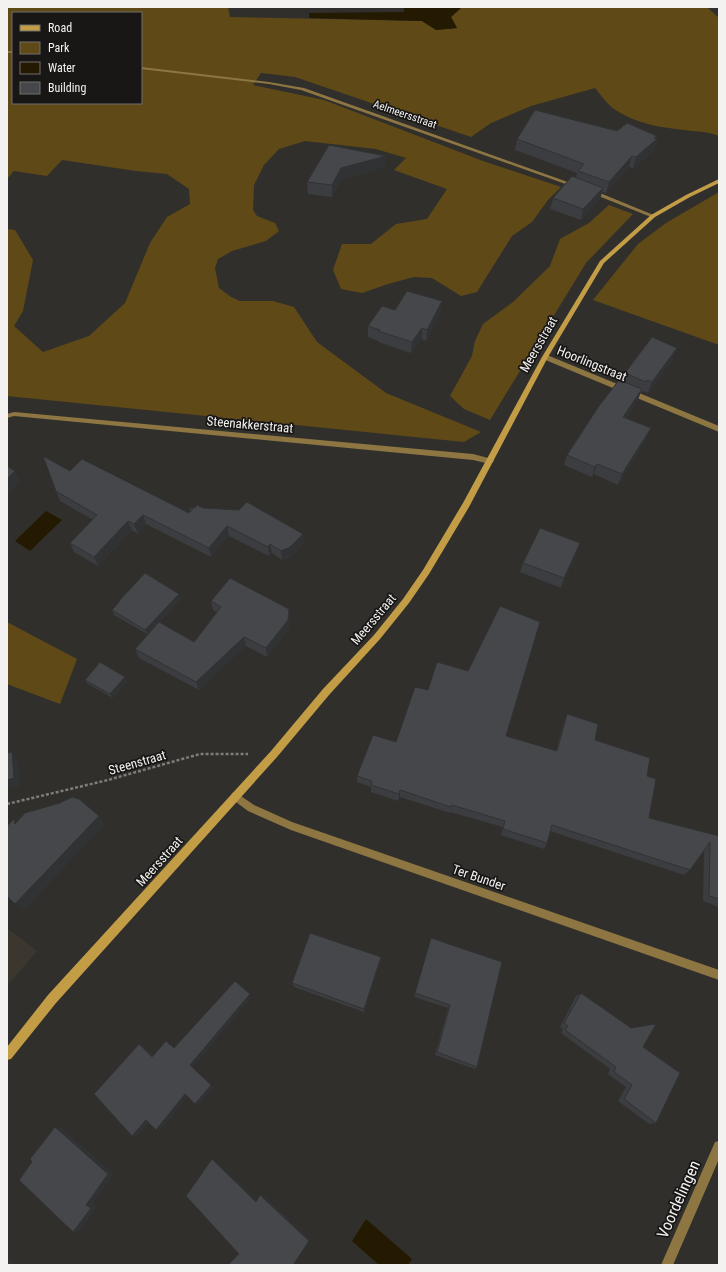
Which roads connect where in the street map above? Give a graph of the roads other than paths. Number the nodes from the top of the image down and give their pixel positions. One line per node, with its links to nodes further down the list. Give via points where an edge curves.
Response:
1 (142, 68): 3 (street, Aelmeersstraat, via 302,89 621,202)
2 (719, 182): 3 (main road, Meersstraat)
3 (653, 216): 4 (main road, Meersstraat, via 602,262)
4 (545, 357): 6 (street, Hoorlingstraat); 7 (main road, Meersstraat)
5 (7, 416): 7 (street, Steenakkerstraat, via 14,414 86,420)
6 (719, 429)
7 (490, 460): 8 (main road, Meersstraat, via 426,572 406,601 378,637)
8 (235, 796): 9 (street, Ter Bunder, via 251,808 292,826); 10 (main road, Meersstraat, via 58,993)
9 (719, 975)
10 (7, 1055)
11 (719, 1146): 12 (street, Voordelingen)
12 (667, 1265)

